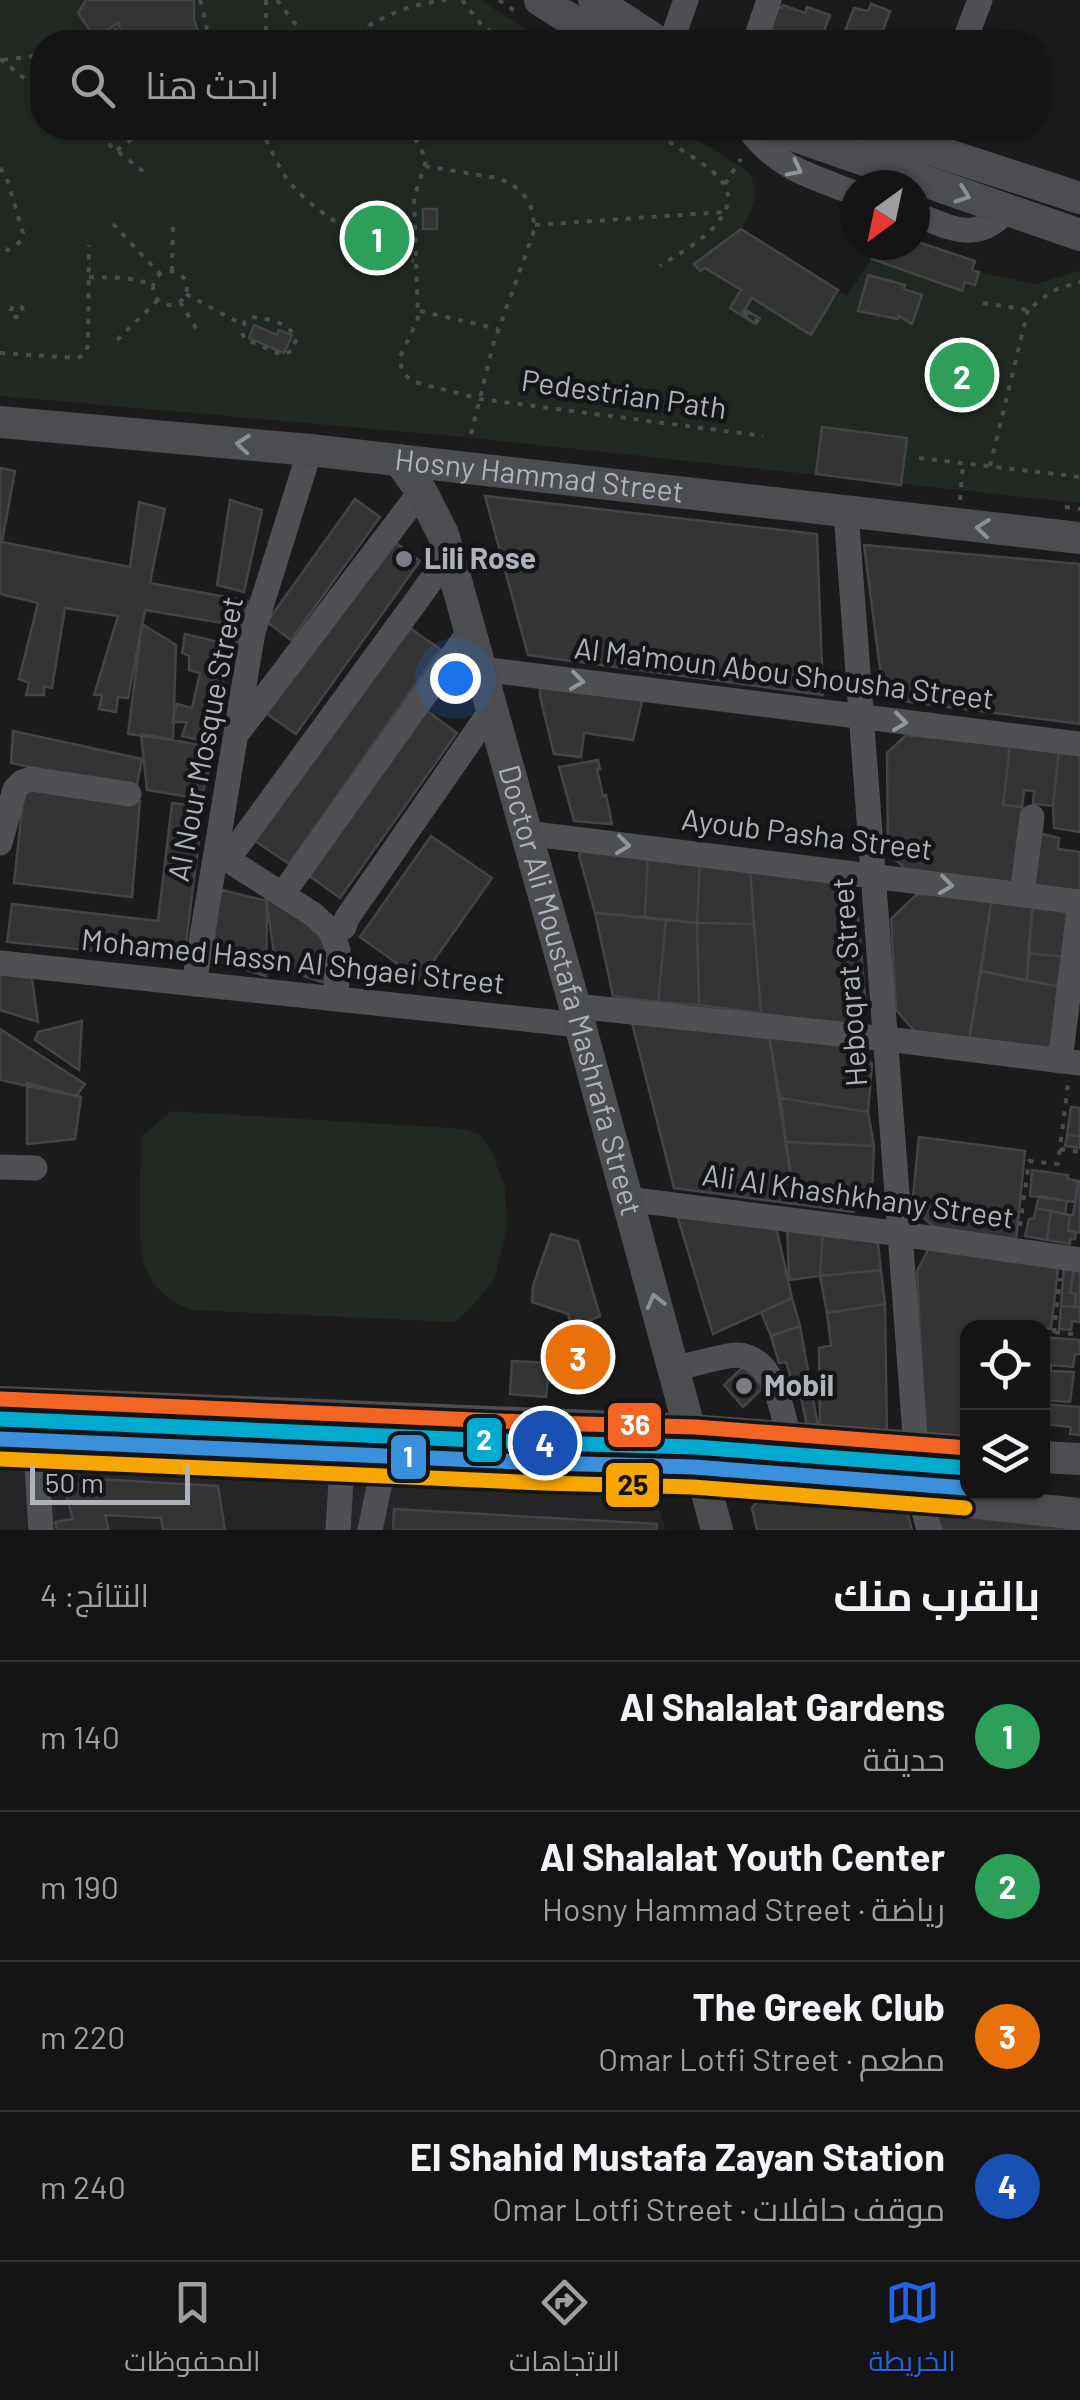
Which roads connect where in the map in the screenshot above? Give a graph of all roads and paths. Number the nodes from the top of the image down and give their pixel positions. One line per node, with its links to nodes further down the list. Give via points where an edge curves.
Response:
1 (200, 0): 11 (path)
2 (266, 0): 12 (path)
3 (277, 0): 13 (path)
4 (446, 0): 14 (path, via 405,9)
5 (462, 0): 15 (path)
6 (540, 0): 16 (main road)
7 (594, 0): 17 (main road)
8 (686, 0): 18 (street)
9 (769, 0): 19 (street)
10 (980, 0): 20 (street)
11 (206, 30)
12 (266, 30)
13 (300, 30)
14 (364, 30)
15 (488, 30)
16 (587, 30)
17 (640, 30)
18 (675, 30)
19 (759, 30)
20 (969, 30)
21 (30, 56): 22 (path)
22 (1, 59): 23 (path)
23 (30, 82)
24 (103, 140): 33 (path)
25 (131, 140): 33 (path)
26 (266, 140): 52 (path, via 305,200)
27 (415, 140): 35 (path)
28 (666, 140): 39 (path)
29 (747, 140): 39 (path)
30 (749, 140): 41 (street, one-way to 41, via 788,167)
31 (851, 140): 34 (main road)
32 (895, 140): 34 (main road)
33 (116, 150): 37 (path)
34 (923, 151): 42 (main road); 43 (main road, one-way to 43)
35 (425, 166): 48 (path, via 508,182 526,197); 52 (path, Pedestrian Path, via 414,198)
36 (0, 169): 38 (path)
37 (144, 172)
38 (6, 176): 40 (path); 51 (path, via 23,233 14,247)
39 (725, 184): 44 (path)
40 (0, 187)
41 (840, 187)
42 (1080, 198)
43 (1007, 210): 45 (street, via 975,231); 49 (main road)
44 (724, 212): 48 (path); 53 (path, via 708,233)
45 (930, 219)
46 (174, 222): 54 (path)
47 (112, 224): 55 (path)
48 (535, 224): 70 (path, Pedestrian Path)
49 (1080, 234)
50 (90, 245): 56 (path)
51 (0, 246)
52 (414, 261): 63 (path, Pedestrian Path)
53 (660, 266)
54 (172, 271): 55 (path); 59 (path, via 183,276)
55 (160, 274): 58 (path)
56 (89, 277): 58 (path); 73 (path, via 85,355)
57 (1080, 282): 64 (path, via 1052,291)
58 (154, 284): 60 (path)
59 (186, 294): 61 (path); 69 (path)
60 (158, 300): 61 (path); 72 (path)
61 (180, 302): 71 (path)
62 (983, 303): 64 (path)
63 (418, 310): 70 (path, Pedestrian Path); 74 (path, Pedestrian Path, via 402,350 406,376)
64 (1028, 310): 82 (path)
65 (0, 312): 66 (path)
66 (11, 312)
67 (744, 312): 68 (path)
68 (760, 322)
69 (243, 325): 69 (path, via 249,341 282,354 295,346 295,335 282,324 252,317)
70 (498, 329): 74 (path, Pedestrian Path)
71 (199, 333)
72 (117, 340)
73 (0, 353)
74 (480, 398): 76 (path, Pedestrian Path); 77 (path, Pedestrian Path)
75 (0, 422): 78 (main road, Hosny Hammad Street, one-way to 75)
76 (763, 436)
77 (468, 448)
78 (310, 450): 80 (main road, Hosny Hammad Street); 93 (street, Al Nour Mosque Street, via 253,632)
79 (919, 458): 81 (path)
80 (399, 460): 84 (main road, Doctor Ali Moustafa Mashrafa Street); 85 (main road, Hosny Hammad Street)
81 (964, 463): 82 (path); 86 (path)
82 (990, 466): 83 (path)
83 (1080, 477)
84 (422, 491): 88 (main road, Doctor Ali Moustafa Mashrafa Street); 93 (street)
85 (846, 512): 86 (main road, Hosny Hammad Street); 92 (street, Heboqrat Street)
86 (957, 525): 87 (main road, Hosny Hammad Street, one-way to 86)
87 (1080, 538)
88 (449, 556): 89 (main road, Doctor Ali Moustafa Mashrafa Street); 99 (street)
89 (470, 632): 90 (main road, Doctor Ali Moustafa Mashrafa Street); 102 (street)
90 (480, 669): 91 (main road, Doctor Ali Moustafa Mashrafa Street); 92 (street, Al Ma'moun Abou Shousha Street, one-way to 92)
91 (492, 709): 97 (main road, Doctor Ali Moustafa Mashrafa Street); 104 (street, via 344,927)
92 (862, 717): 94 (street, Al Ma'moun Abou Shousha Street, one-way to 94); 100 (street, Heboqrat Street)
93 (236, 735): 99 (street, Al Nour Mosque Street)
94 (1080, 744)
95 (129, 794): 98 (street, via 22,782)
96 (1032, 816): 101 (street)
97 (526, 833): 100 (street, Ayoub Pasha Street, one-way to 100); 108 (main road, Doctor Ali Moustafa Mashrafa Street)
98 (0, 842)
99 (222, 856): 102 (street); 106 (street, Al Nour Mosque Street)
100 (874, 876): 101 (street, Ayoub Pasha Street, one-way to 101); 109 (street, Heboqrat Street)
101 (1022, 894): 103 (street, Ayoub Pasha Street)
102 (282, 895): 104 (street)
103 (1080, 902): 110 (street)
104 (330, 930): 107 (street, via 338,950)
105 (0, 963): 106 (street, Mohamed Hassn Al Shgaei Street)
106 (194, 984): 107 (street, Mohamed Hassn Al Shgaei Street)
107 (336, 999): 108 (street, Mohamed Hassn Al Shgaei Street)
108 (577, 1015): 109 (street, Mohamed Hassn Al Shgaei Street); 116 (main road, Doctor Ali Moustafa Mashrafa Street)
109 (886, 1039): 110 (street, Mohamed Hassn Al Shgaei Street); 117 (street, Heboqrat Street)
110 (1070, 1062): 112 (path)
111 (0, 1145): 114 (street)
112 (1060, 1150): 113 (path); 118 (path, via 1058,1164 1029,1161)
113 (1080, 1152)
114 (0, 1167): 115 (street)
115 (36, 1168)
116 (627, 1199): 117 (street, Ali Al Khashkhany Street); 123 (main road, Doctor Ali Moustafa Mashrafa Street, one-way to 116)
117 (901, 1234): 118 (street, Ali Al Khashkhany Street); 127 (street, Heboqrat Street)
118 (1017, 1251): 119 (street, Ali Al Khashkhany Street)
119 (1071, 1259): 121 (path)
120 (1050, 1332): 121 (path)
121 (1054, 1333): 122 (path)
122 (1080, 1335)
123 (674, 1369): 125 (main road, Doctor Ali Moustafa Mashrafa Street); 126 (street, via 737,1355 758,1362 772,1379)
124 (0, 1402): 125 (main road)
125 (690, 1430): 126 (main road); 135 (main road, Doctor Ali Moustafa Mashrafa Street)
126 (789, 1437): 127 (main road)
127 (916, 1448): 129 (main road)
128 (0, 1450): 130 (main road)
129 (960, 1451)
130 (36, 1452): 133 (main road); 138 (street)
131 (1050, 1457): 132 (main road)
132 (1080, 1459)
133 (342, 1466): 134 (main road); 139 (street)
134 (384, 1468): 135 (main road); 140 (street)
135 (704, 1482): 136 (main road); 141 (main road, Doctor Ali Moustafa Mashrafa Street)
136 (920, 1497): 137 (main road); 142 (street)
137 (1080, 1514)
138 (41, 1530)
139 (338, 1530)
140 (370, 1530)
141 (717, 1530)
142 (929, 1530)

